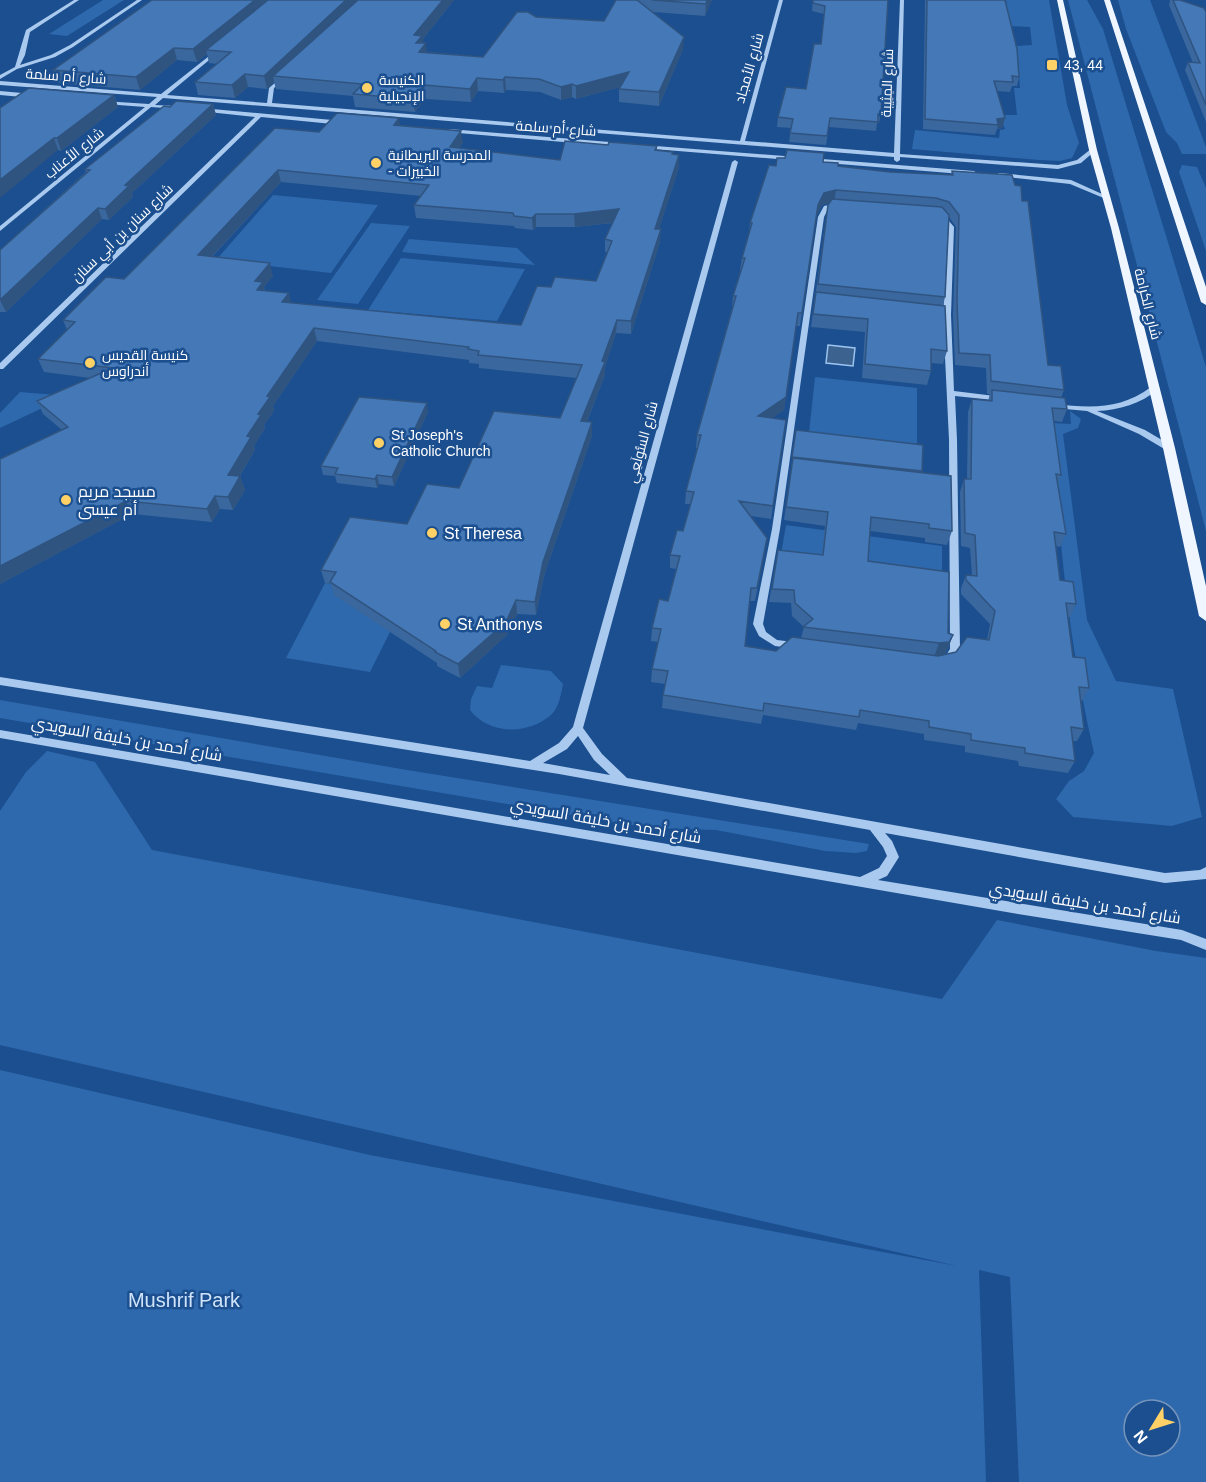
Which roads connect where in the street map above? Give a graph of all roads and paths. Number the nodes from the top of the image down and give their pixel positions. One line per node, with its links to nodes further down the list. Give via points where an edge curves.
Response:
1 (77, 0): 8 (street, via 28,31 26,49)
2 (140, 0): 8 (street, via 67,48)
3 (781, 0): 23 (street, شارع الأمجاد)
4 (902, 0): 26 (street, شارع المِثِيبة)
5 (1060, 0): 24 (main road, شارع الكرامة)
6 (1107, 0): 36 (main road)
7 (227, 43): 13 (street, شارع الأعناب)
8 (17, 66): 10 (street)
9 (288, 73): 16 (street, via 272,88)
10 (0, 77)
11 (0, 83): 13 (street, شارع أم سلمة)
12 (0, 93): 14 (street, شارع أم سلمة)
13 (164, 95): 16 (street, شارع أم سلمة); 17 (street, شارع الأعناب)
14 (35, 96)
15 (93, 101): 17 (street, شارع أم سلمة)
16 (269, 104): 23 (street, شارع أم سلمة)
17 (152, 106): 18 (street, شارع أم سلمة); 33 (street, شارع الأعناب)
18 (184, 109)
19 (195, 110): 20 (street)
20 (260, 115): 21 (street); 39 (street, شارع سنان بن أبي سنان)
21 (352, 123)
22 (444, 131): 25 (street, شارع أم سلمة)
23 (742, 143): 26 (street, شارع أم سلمة)
24 (1093, 150): 26 (street, شارع أم سلمة, via 1083,162 1052,167); 32 (main road, شارع الكرامة)
25 (718, 152): 27 (street, شارع أم سلمة); 28 (street)
26 (897, 155): 29 (street, شارع المِثِيبة)
27 (760, 156): 28 (street); 29 (street, شارع أم سلمة)
28 (735, 162): 52 (street, شارع السُّولَعِي)
29 (897, 166): 30 (street, شارع أم سلمة)
30 (978, 173)
31 (990, 174): 32 (street, via 1071,182)
32 (1108, 198): 40 (main road, شارع الكرامة)
33 (0, 229)
34 (809, 301): 35 (street); 38 (street, via 821,216 826,207 933,214 942,216 951,227); 46 (street)
35 (820, 302)
36 (1206, 302)
37 (936, 314): 38 (street)
38 (947, 315): 41 (street)
39 (0, 367)
40 (1154, 389): 44 (street, via 1129,405); 45 (main road, شارع الكرامة)
41 (952, 393): 42 (street); 49 (street)
42 (1017, 401)
43 (1039, 404): 44 (street)
44 (1085, 409): 45 (street, via 1142,432)
45 (1169, 448): 50 (main road, شارع الكرامة)
46 (785, 466): 47 (street); 49 (street, via 758,624 762,634 775,643 934,663 948,660 955,649)
47 (796, 467)
48 (942, 483): 49 (street)
49 (953, 484)
50 (1206, 616)
51 (0, 681): 54 (street)
52 (578, 729): 54 (street, شارع السُّولَعِي, via 554,754); 55 (street, via 598,757)
53 (0, 734): 58 (street, شارع أحمد بن خليفة السويدي)
54 (530, 765): 55 (street)
55 (626, 782): 56 (street)
56 (873, 826): 57 (street, via 1165,878); 58 (street, via 893,857 883,872)
57 (1206, 872)
58 (862, 881): 59 (street, شارع أحمد بن خليفة السويدي, via 1182,935)
59 (1206, 945)

